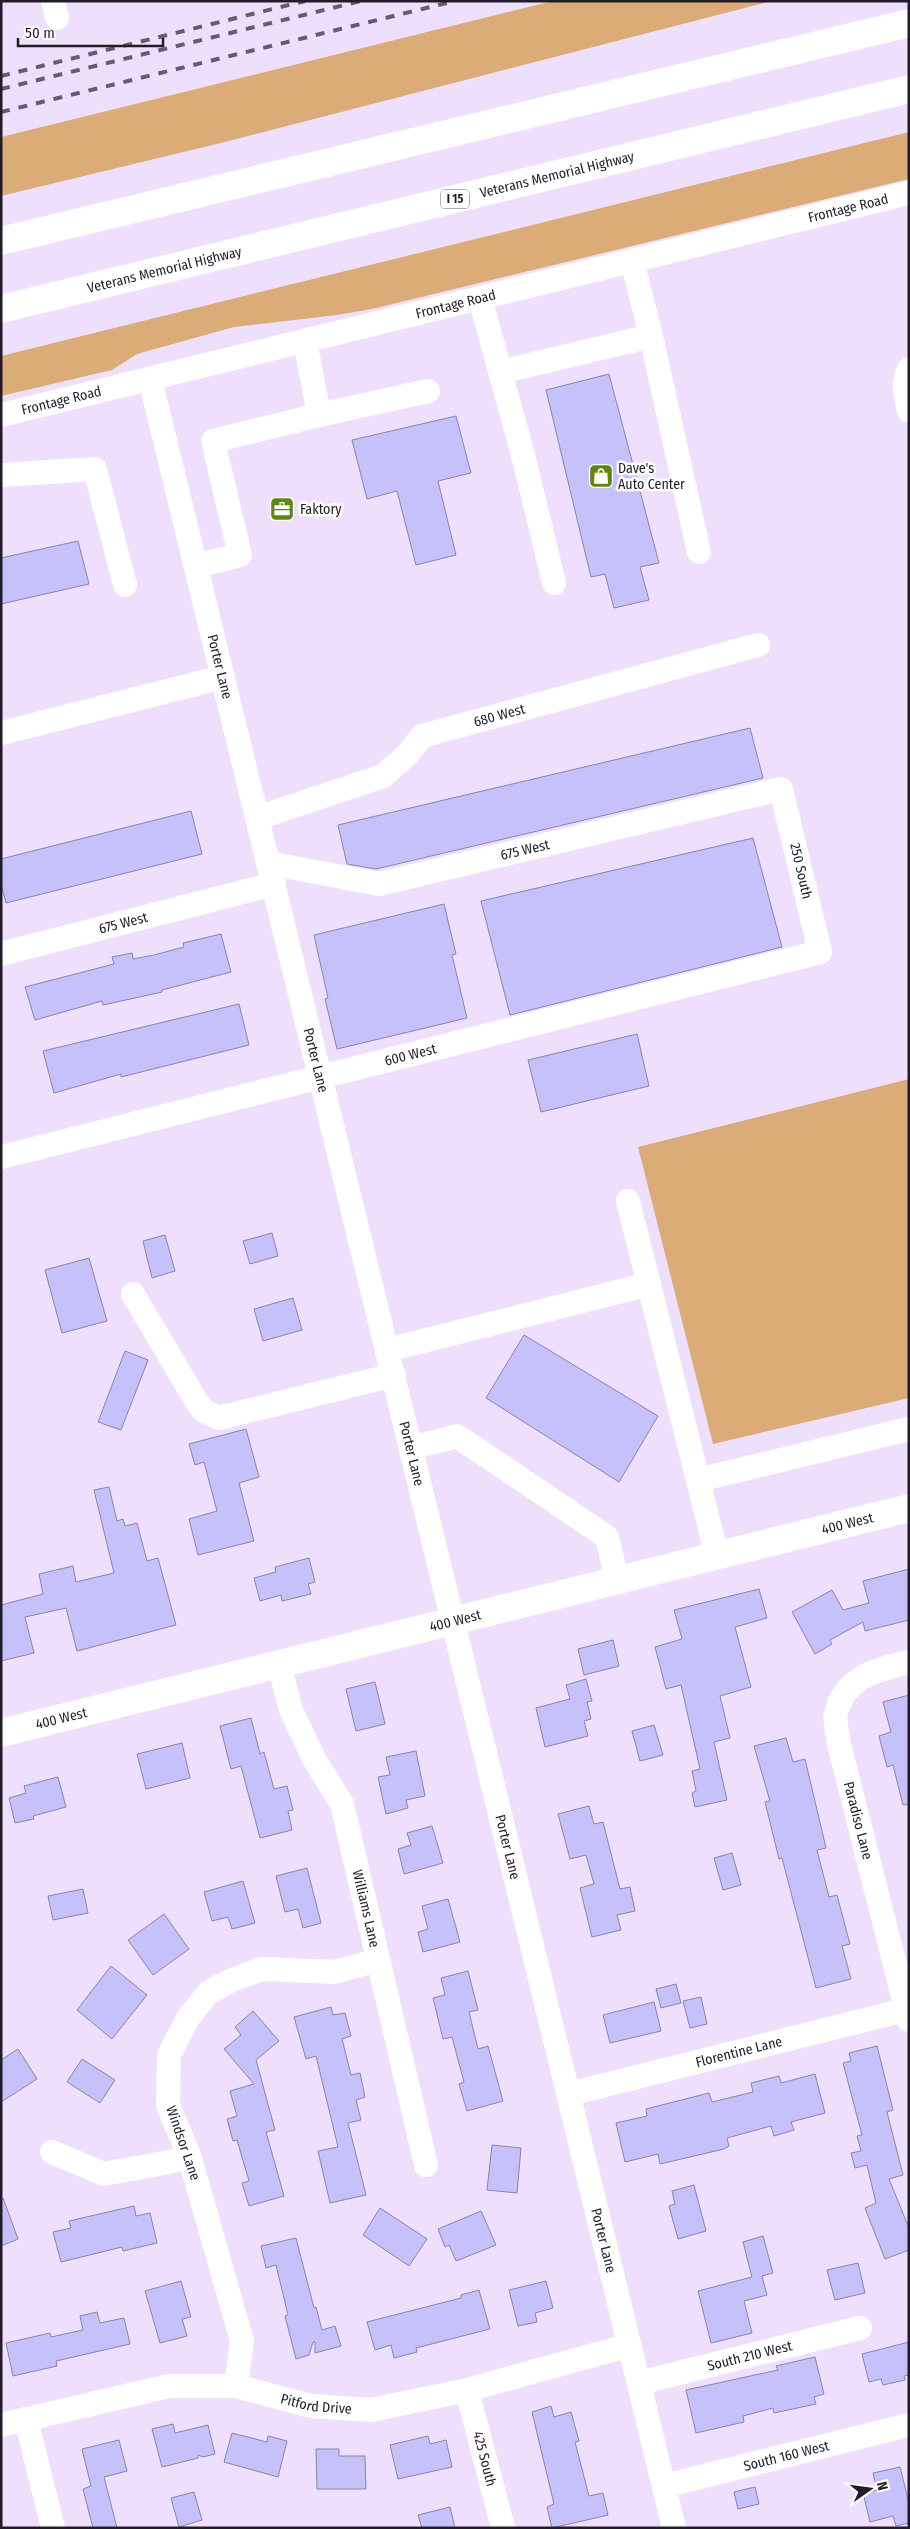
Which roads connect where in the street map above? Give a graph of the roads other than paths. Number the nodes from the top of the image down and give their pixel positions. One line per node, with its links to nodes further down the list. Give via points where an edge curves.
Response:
1 (909, 23): 4 (main road)
2 (909, 89): 7 (main road, Veterans Memorial Highway / I 15)
3 (909, 193): 5 (street, Frontage Road)
4 (1, 241)
5 (632, 261): 6 (street, Frontage Road); 8 (street)
6 (480, 298): 9 (street, Frontage Road); 11 (street)
7 (1, 309)
8 (651, 336): 11 (street); 18 (street)
9 (305, 341): 12 (street, Frontage Road); 16 (street)
10 (909, 369): 14 (street, via 904,378)
11 (500, 372): 20 (street)
12 (150, 379): 15 (street, Frontage Road); 19 (street, Porter Lane)
13 (428, 390): 16 (street)
14 (909, 411)
15 (1, 415)
16 (319, 415): 19 (street, via 214,441 240,555)
17 (1, 475): 21 (street, via 95,469)
18 (699, 552)
19 (196, 566): 23 (street, Porter Lane)
20 (554, 583)
21 (125, 585)
22 (758, 645): 26 (street, 680 West, via 422,736 407,755 383,776)
23 (223, 677): 24 (street); 26 (street, Porter Lane)
24 (1, 733)
25 (781, 789): 27 (street, 675 West, via 379,884); 28 (street, 250 South)
26 (257, 818): 27 (street, Porter Lane)
27 (271, 874): 29 (street, 675 West); 30 (street, Porter Lane)
28 (820, 952): 30 (street, 600 West)
29 (1, 954)
30 (321, 1078): 31 (street, 600 West); 35 (street, Porter Lane)
31 (1, 1157)
32 (628, 1201): 33 (street)
33 (649, 1284): 35 (street); 39 (street)
34 (132, 1294): 36 (street, via 198,1404 219,1418)
35 (387, 1350): 36 (street, Porter Lane)
36 (394, 1375): 38 (street, Porter Lane)
37 (909, 1429): 39 (street)
38 (411, 1448): 42 (street, via 457,1436 607,1537); 43 (street, Porter Lane)
39 (698, 1480): 41 (street)
40 (909, 1508): 41 (main road, 400 West)
41 (717, 1556): 42 (main road, 400 West)
42 (617, 1580): 43 (main road, 400 West)
43 (453, 1620): 45 (main road, 400 West); 49 (street, Porter Lane)
44 (909, 1662): 48 (street, Paradiso Lane, via 871,1671 846,1690 835,1714 839,1744)
45 (279, 1664): 46 (main road, 400 West); 47 (street, Williams Lane, via 291,1710 314,1759 342,1804)
46 (1, 1732)
47 (378, 1960): 51 (street, Windsor Lane, via 334,1972 262,1969 209,1992 188,2018 169,2055 168,2105); 52 (street, Williams Lane)
48 (908, 2013): 49 (street, Florentine Lane)
49 (569, 2094): 54 (street, Porter Lane)
50 (52, 2152): 51 (street, via 104,2174)
51 (190, 2158): 56 (street, Windsor Lane, via 242,2341)
52 (426, 2165)
53 (860, 2328): 55 (street, South 210 West)
54 (630, 2345): 55 (street, Porter Lane); 57 (street, Pitford Drive)
55 (639, 2383): 61 (street, Porter Lane)
56 (236, 2386): 57 (street, Pitford Drive, via 311,2406 371,2410); 58 (street, Pitford Drive, via 169,2386)
57 (466, 2390): 63 (street, 425 South)
58 (26, 2419): 59 (street, Pitford Drive); 62 (street)
59 (1, 2425)
60 (909, 2425): 61 (street, South 160 West)
61 (664, 2486): 64 (street, Porter Lane)
62 (53, 2528)
63 (503, 2528)
64 (674, 2528)

